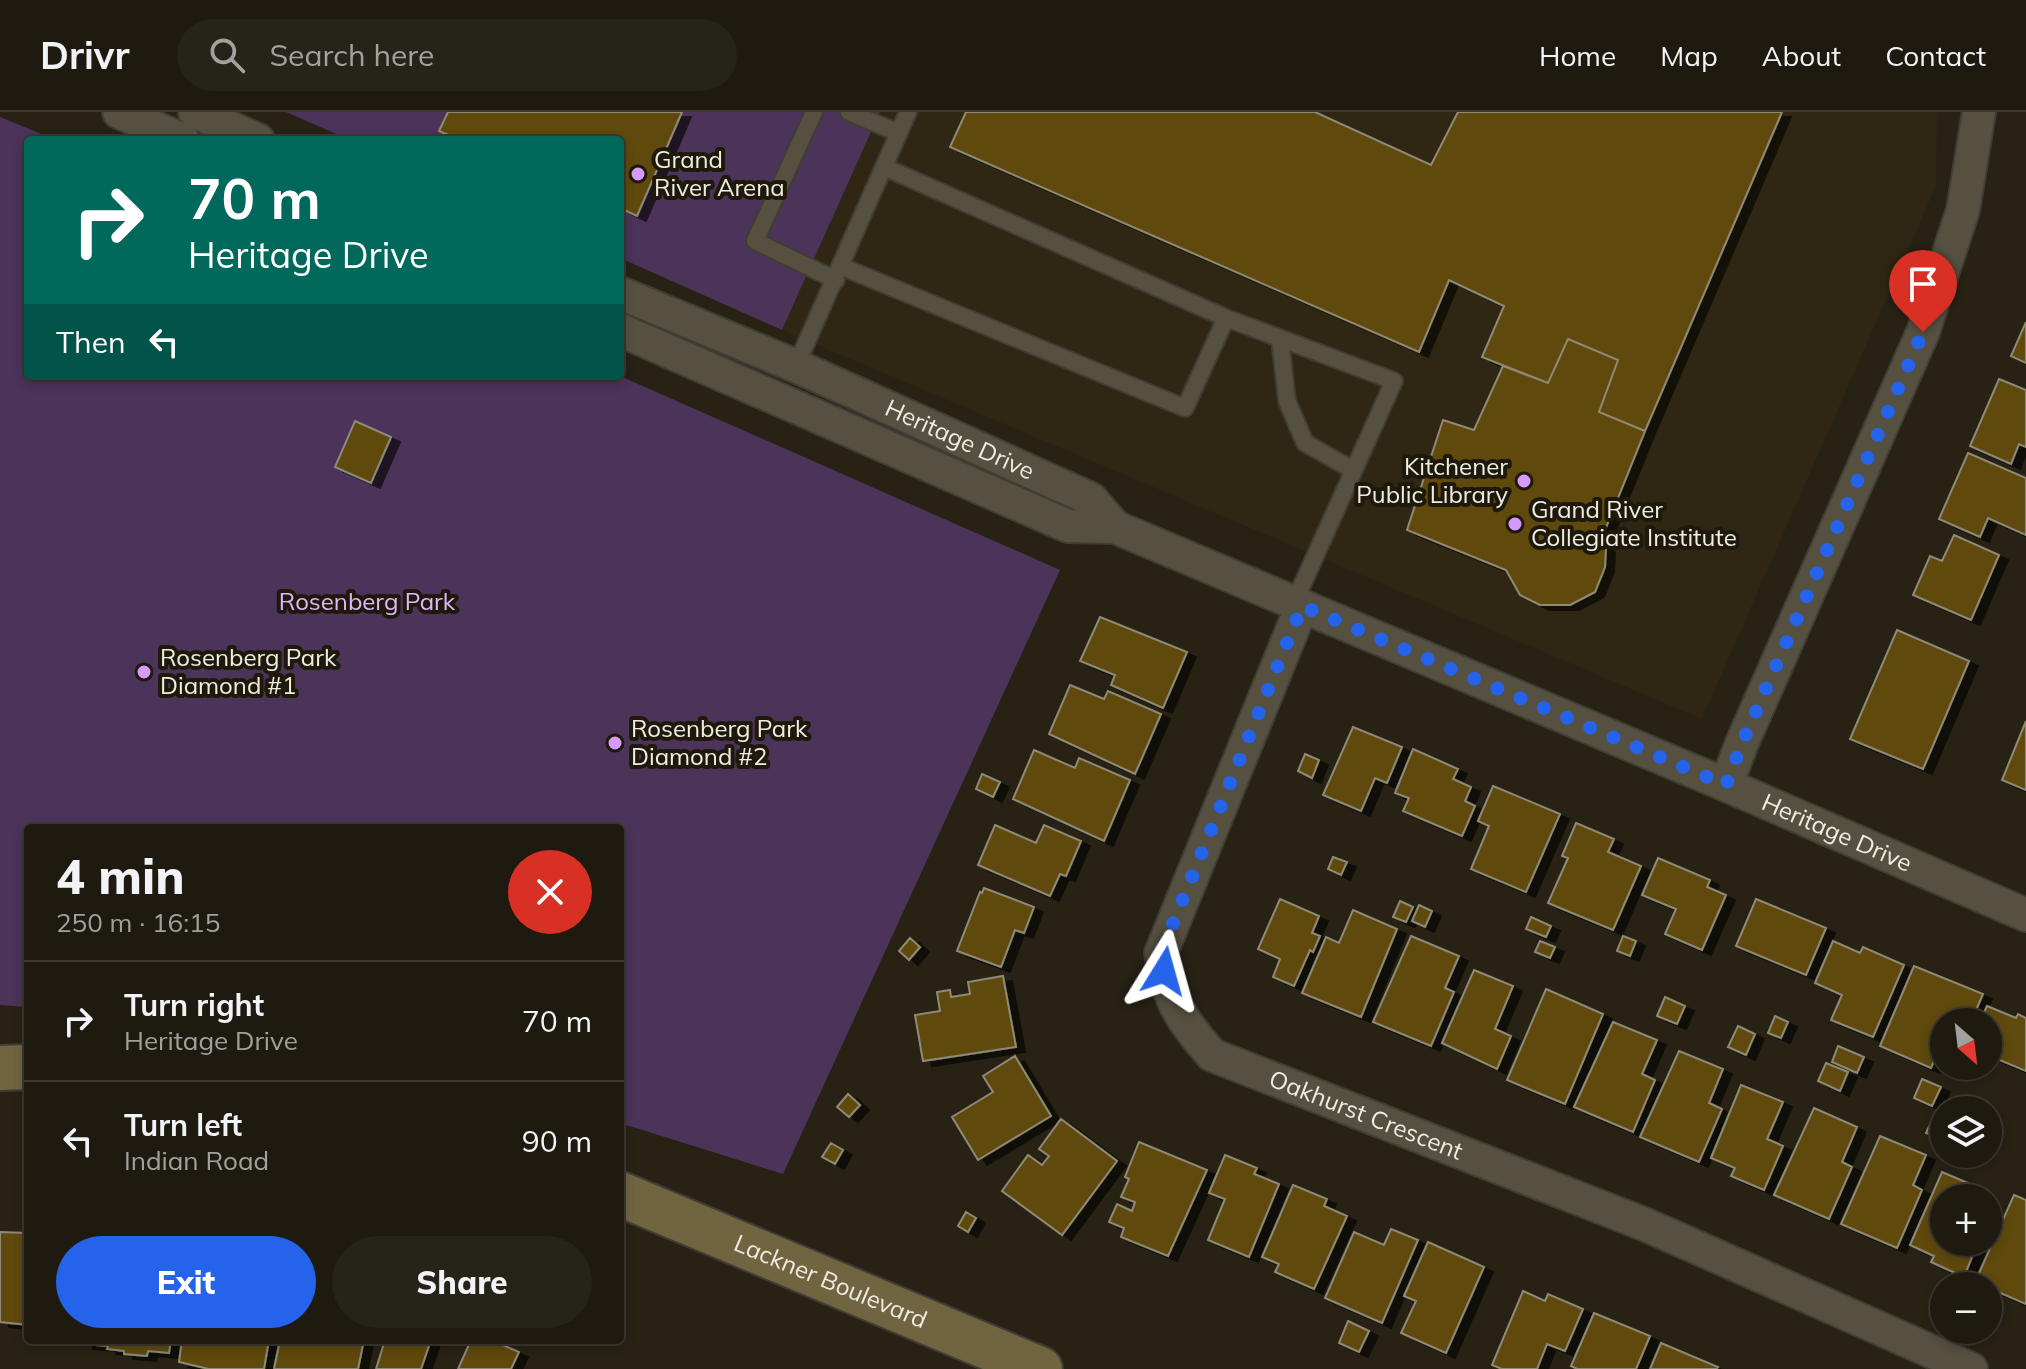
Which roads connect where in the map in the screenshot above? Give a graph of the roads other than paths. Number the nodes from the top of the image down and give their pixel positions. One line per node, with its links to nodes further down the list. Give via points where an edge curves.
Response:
1 (119, 112): 8 (street)
2 (195, 112): 9 (street)
3 (814, 112): 11 (lane, via 755,241)
4 (849, 112): 7 (lane)
5 (908, 112): 7 (lane)
6 (1979, 112): 21 (street, via 1963,210 1923,332)
7 (899, 133): 10 (lane)
8 (174, 136)
9 (249, 136)
10 (884, 167): 11 (lane); 13 (lane)
11 (838, 273): 13 (lane, via 1185,408); 16 (lane)
12 (624, 295): 16 (street, Heritage Drive)
13 (1226, 318): 15 (lane)
14 (624, 332): 17 (street, Heritage Drive)
15 (1280, 339): 18 (lane, via 1287,401 1305,443); 18 (lane, via 1394,381)
16 (796, 366): 17 (street); 19 (street, Heritage Drive, via 1091,499)
17 (784, 402): 19 (street, Heritage Drive, via 1068,526)
18 (1353, 470): 20 (lane)
19 (1115, 527): 20 (street, Heritage Drive)
20 (1298, 604): 21 (street, Heritage Drive); 27 (street, Oakhurst Crescent, via 1161,953 1167,989 1188,1029 1212,1055 1644,1224)
21 (1726, 785): 22 (street, Heritage Drive)
22 (2026, 915)
23 (24, 1067): 24 (main road)
24 (0, 1068)
25 (624, 1196): 26 (main road, Lackner Boulevard)
26 (1040, 1369)
27 (1971, 1369)

